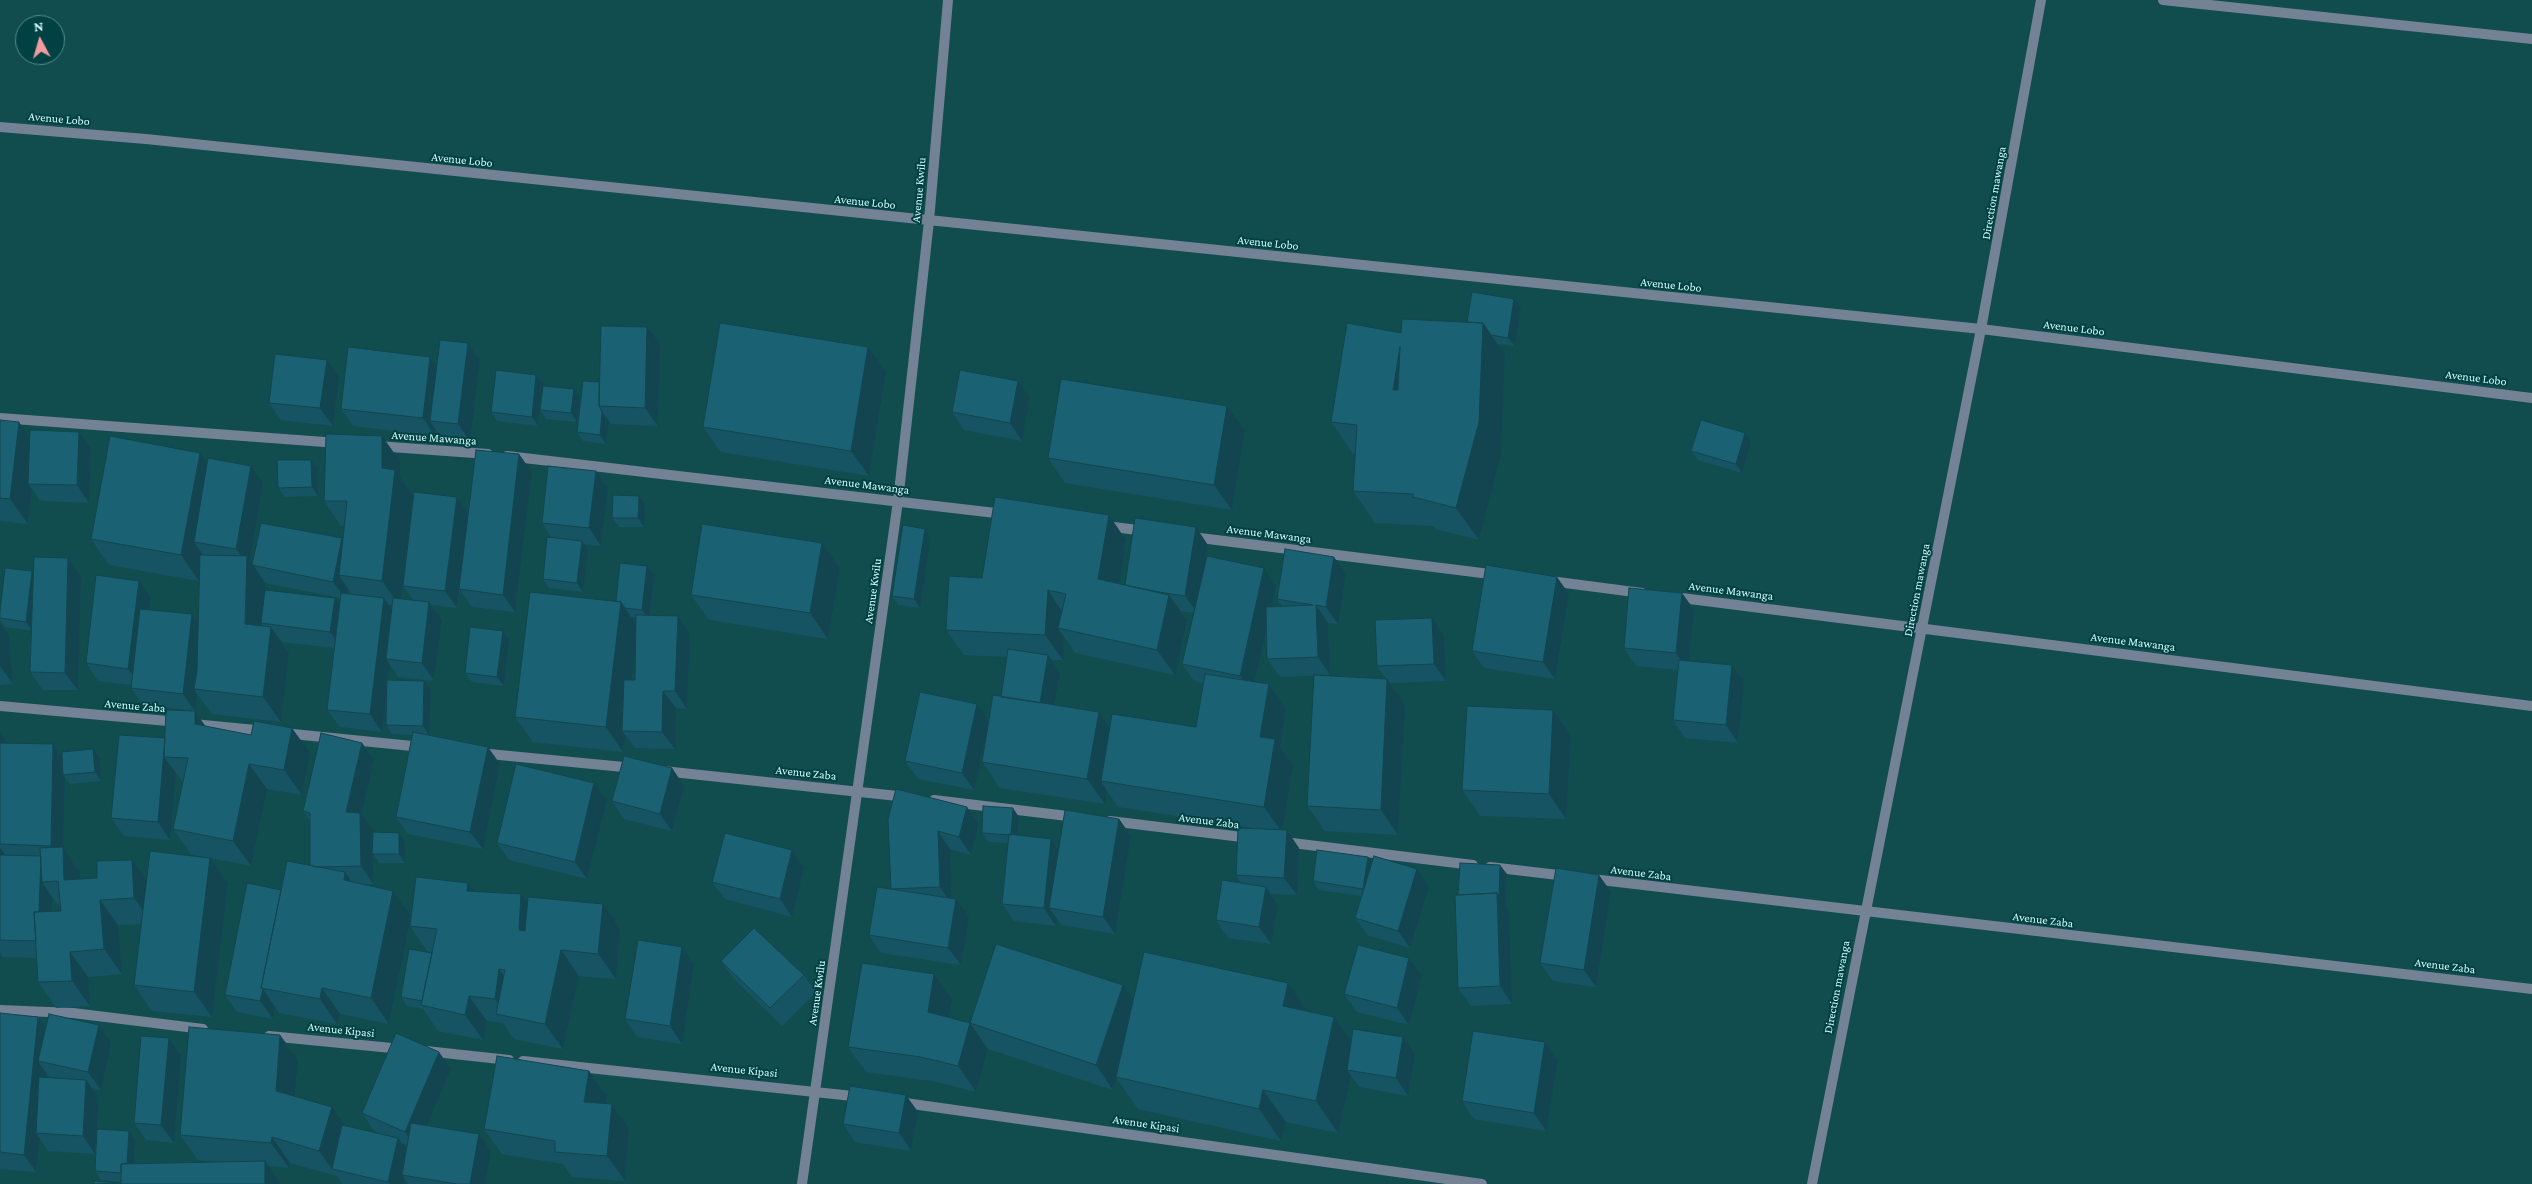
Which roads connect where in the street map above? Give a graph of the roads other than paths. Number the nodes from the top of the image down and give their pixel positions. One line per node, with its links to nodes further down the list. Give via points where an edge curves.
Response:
1 (948, 0): 6 (street, Avenue Kwilu)
2 (2041, 0): 7 (street, Direction mawanga)
3 (2163, 0): 4 (street)
4 (2532, 39)
5 (0, 127): 6 (street, Avenue Lobo, via 156,140)
6 (929, 221): 7 (street, Avenue Lobo); 12 (street, Avenue Kwilu)
7 (1981, 329): 8 (street, Avenue Lobo); 19 (street, Direction mawanga)
8 (2532, 398)
9 (0, 418): 10 (street)
10 (345, 444)
11 (365, 445): 12 (street, Avenue Mawanga, via 533,458)
12 (898, 501): 13 (street, Avenue Mawanga); 24 (street, Avenue Kwilu)
13 (1016, 515)
14 (1095, 525): 15 (street)
15 (1154, 532)
16 (1184, 536): 17 (street, Avenue Mawanga)
17 (1509, 576)
18 (1539, 580): 19 (street, Avenue Mawanga)
19 (1923, 627): 21 (street, Avenue Mawanga); 27 (street, Direction mawanga)
20 (0, 706): 22 (street, Avenue Zaba)
21 (2532, 706)
22 (430, 748)
23 (470, 752): 24 (street, Avenue Zaba)
24 (857, 791): 25 (street, Avenue Zaba); 32 (street, Avenue Kwilu)
25 (1084, 818)
26 (1104, 821): 27 (street, Avenue Zaba)
27 (1864, 912): 28 (street, Avenue Zaba); 35 (street, Direction mawanga)
28 (2532, 988)
29 (0, 1010): 30 (street, via 73,1013)
30 (215, 1030)
31 (254, 1034): 32 (street, Avenue Kipasi)
32 (817, 1090): 33 (street, Avenue Kwilu); 34 (street, Avenue Kipasi)
33 (802, 1184)
34 (1482, 1184)
35 (1812, 1184)

